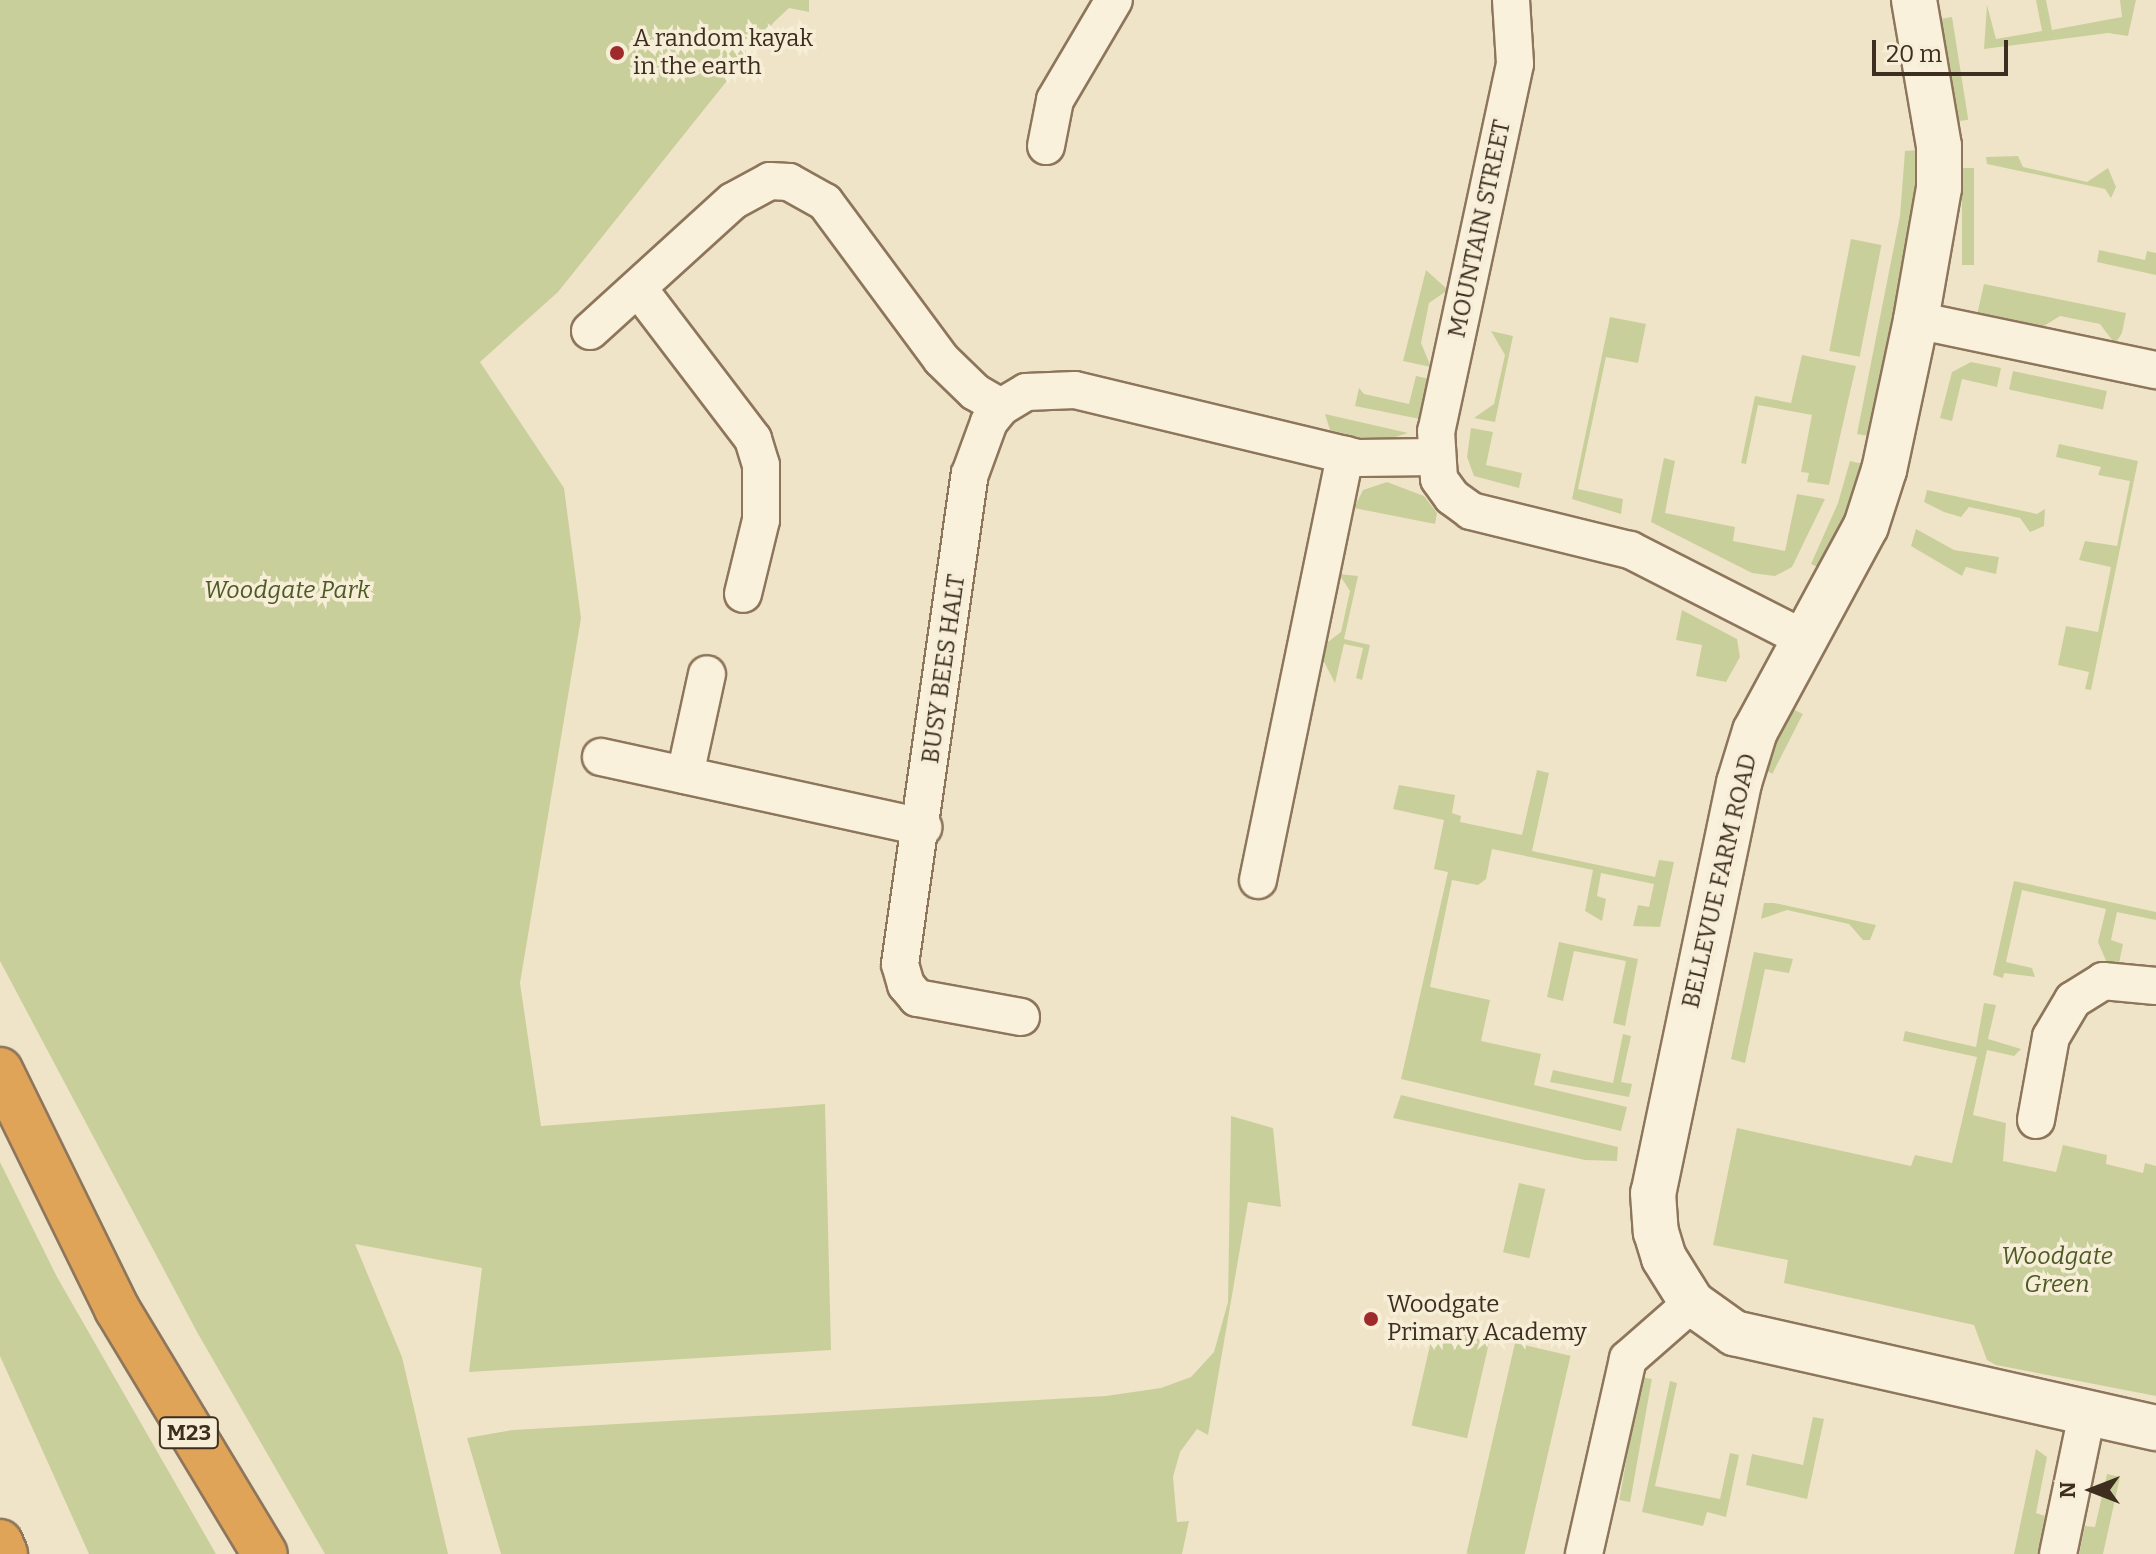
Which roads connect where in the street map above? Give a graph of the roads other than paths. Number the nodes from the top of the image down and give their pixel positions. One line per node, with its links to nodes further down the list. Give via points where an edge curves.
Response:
1 (1114, 0): 4 (street, via 1055,100)
2 (1511, 0): 11 (street, MOUNTAIN STREET, via 1515,64)
3 (1914, 0): 6 (street, BELLEVUE FARM ROAD, via 1939,146 1939,188)
4 (1046, 146)
5 (638, 288): 7 (street); 9 (street, via 752,188 770,181 806,187 825,202 941,359 975,392); 12 (street, via 753,439 761,465 761,520)
6 (1916, 320): 8 (street); 13 (street, BELLEVUE FARM ROAD, via 1876,499 1848,564)
7 (590, 331)
8 (2156, 370)
9 (1001, 407): 10 (street, via 1026,392 1075,390); 17 (street, BUSY BEES HALT, via 979,443 970,474)
10 (1345, 455): 11 (street, via 1375,460); 18 (street)
11 (1434, 457): 13 (street, via 1445,488 1471,511 1630,550)
12 (743, 594)
13 (1805, 639): 23 (street, BELLEVUE FARM ROAD, via 1755,731 1739,783 1653,1193 1664,1258)
14 (707, 674): 16 (street)
15 (601, 757): 16 (street)
16 (685, 775): 17 (street)
17 (923, 827): 20 (street, BUSY BEES HALT, via 900,964 906,985 917,998)
18 (1258, 880)
19 (2156, 986): 22 (street, via 2103,981 2073,1000 2051,1037)
20 (1021, 1017)
21 (0, 1070): 28 (highway, M23, via 117,1309)
22 (2036, 1120)
23 (1692, 1303): 24 (street, BELLEVUE FARM ROAD, via 1734,1333 1761,1342); 29 (street, via 1628,1359)
24 (2087, 1414): 25 (street, BELLEVUE FARM ROAD); 30 (street)
25 (2156, 1428)
26 (0, 1542): 27 (highway)
27 (5, 1554)
28 (265, 1554)
29 (1584, 1554)
30 (2058, 1554)

